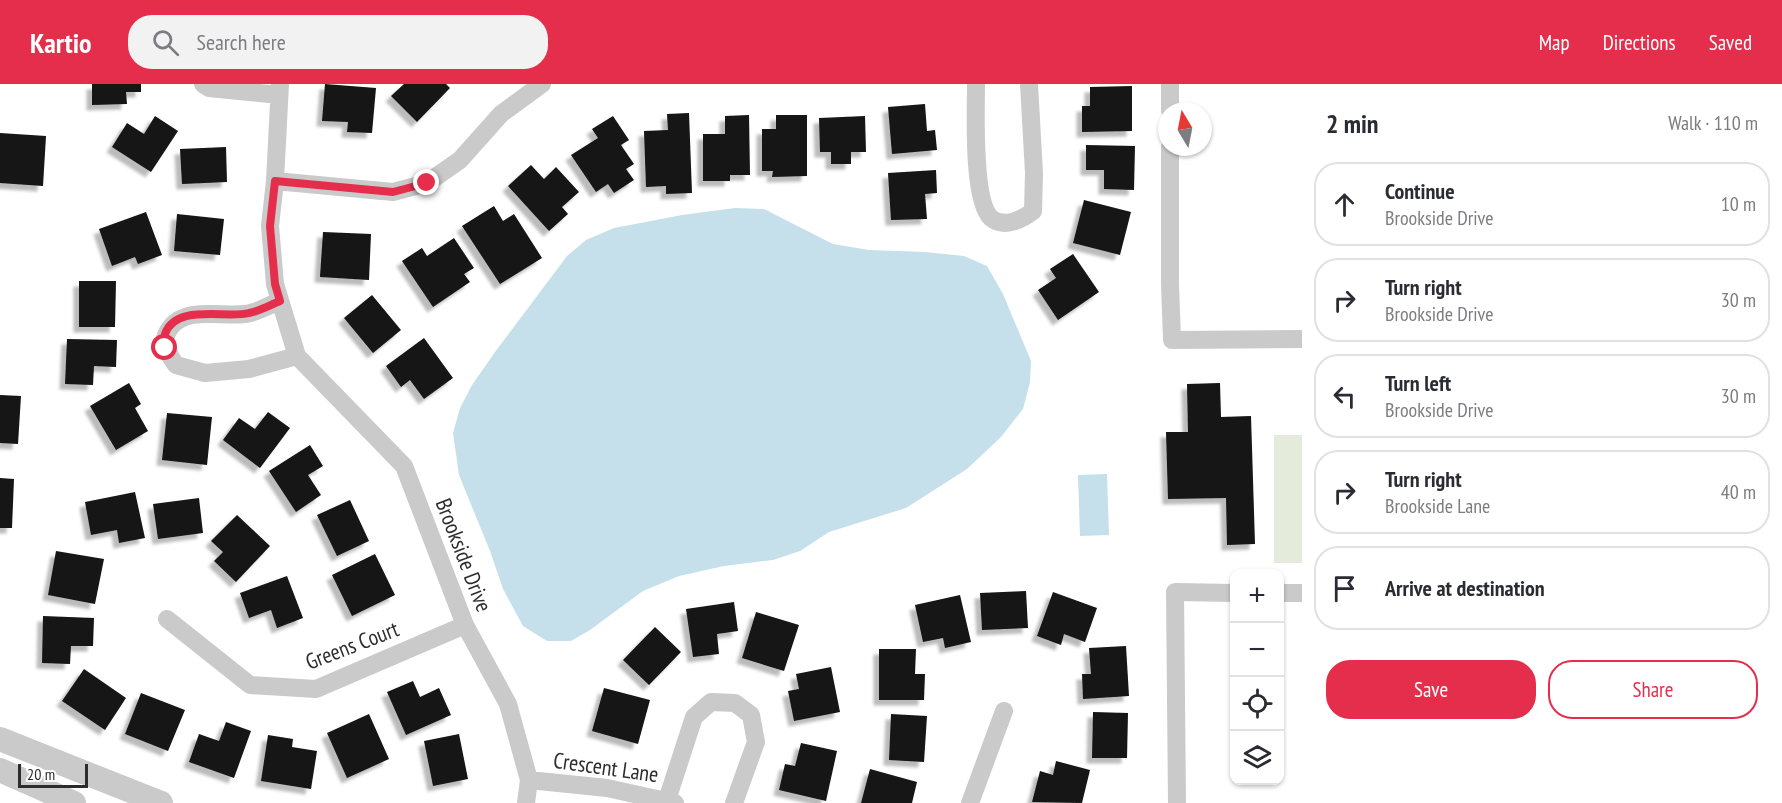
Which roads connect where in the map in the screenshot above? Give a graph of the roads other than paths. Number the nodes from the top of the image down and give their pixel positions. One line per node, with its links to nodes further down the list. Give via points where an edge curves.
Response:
1 (203, 84): 6 (street, Brookside Drive, via 209,88)
2 (542, 84): 9 (street, via 501,114 460,160 427,183 393,192)
3 (976, 84): 4 (street, via 977,174 982,201 991,218 1002,223 1021,221 1033,211)
4 (1029, 84)
5 (1170, 84): 7 (street)
6 (279, 90): 9 (street, Brookside Drive)
7 (1170, 102)
8 (1170, 156): 11 (street, via 1172,340)
9 (275, 181): 10 (street, Brookside Drive, via 270,226)
10 (280, 301): 12 (street, Brookside Drive); 12 (street, via 249,314 185,316 165,334 165,348 176,365 205,373 249,369)
11 (1302, 339)
12 (297, 356): 17 (street, Brookside Drive, via 404,466)
13 (1230, 593): 28 (street, via 1175,592)
14 (1284, 593): 15 (street)
15 (1302, 593)
16 (167, 619): 17 (street, Greens Court, via 250,685 316,689)
17 (465, 625): 21 (street, Brookside Drive, via 508,704)
18 (1004, 711): 27 (street)
19 (0, 739): 24 (street)
20 (0, 770): 23 (street)
21 (530, 780): 22 (street, Crescent Lane, via 607,788); 25 (street, Brookside Drive)
22 (671, 802): 26 (street, via 694,717 711,702 735,703 751,715 756,741)
23 (74, 803)
24 (161, 803)
25 (526, 803)
26 (734, 803)
27 (970, 803)
28 (1177, 803)

